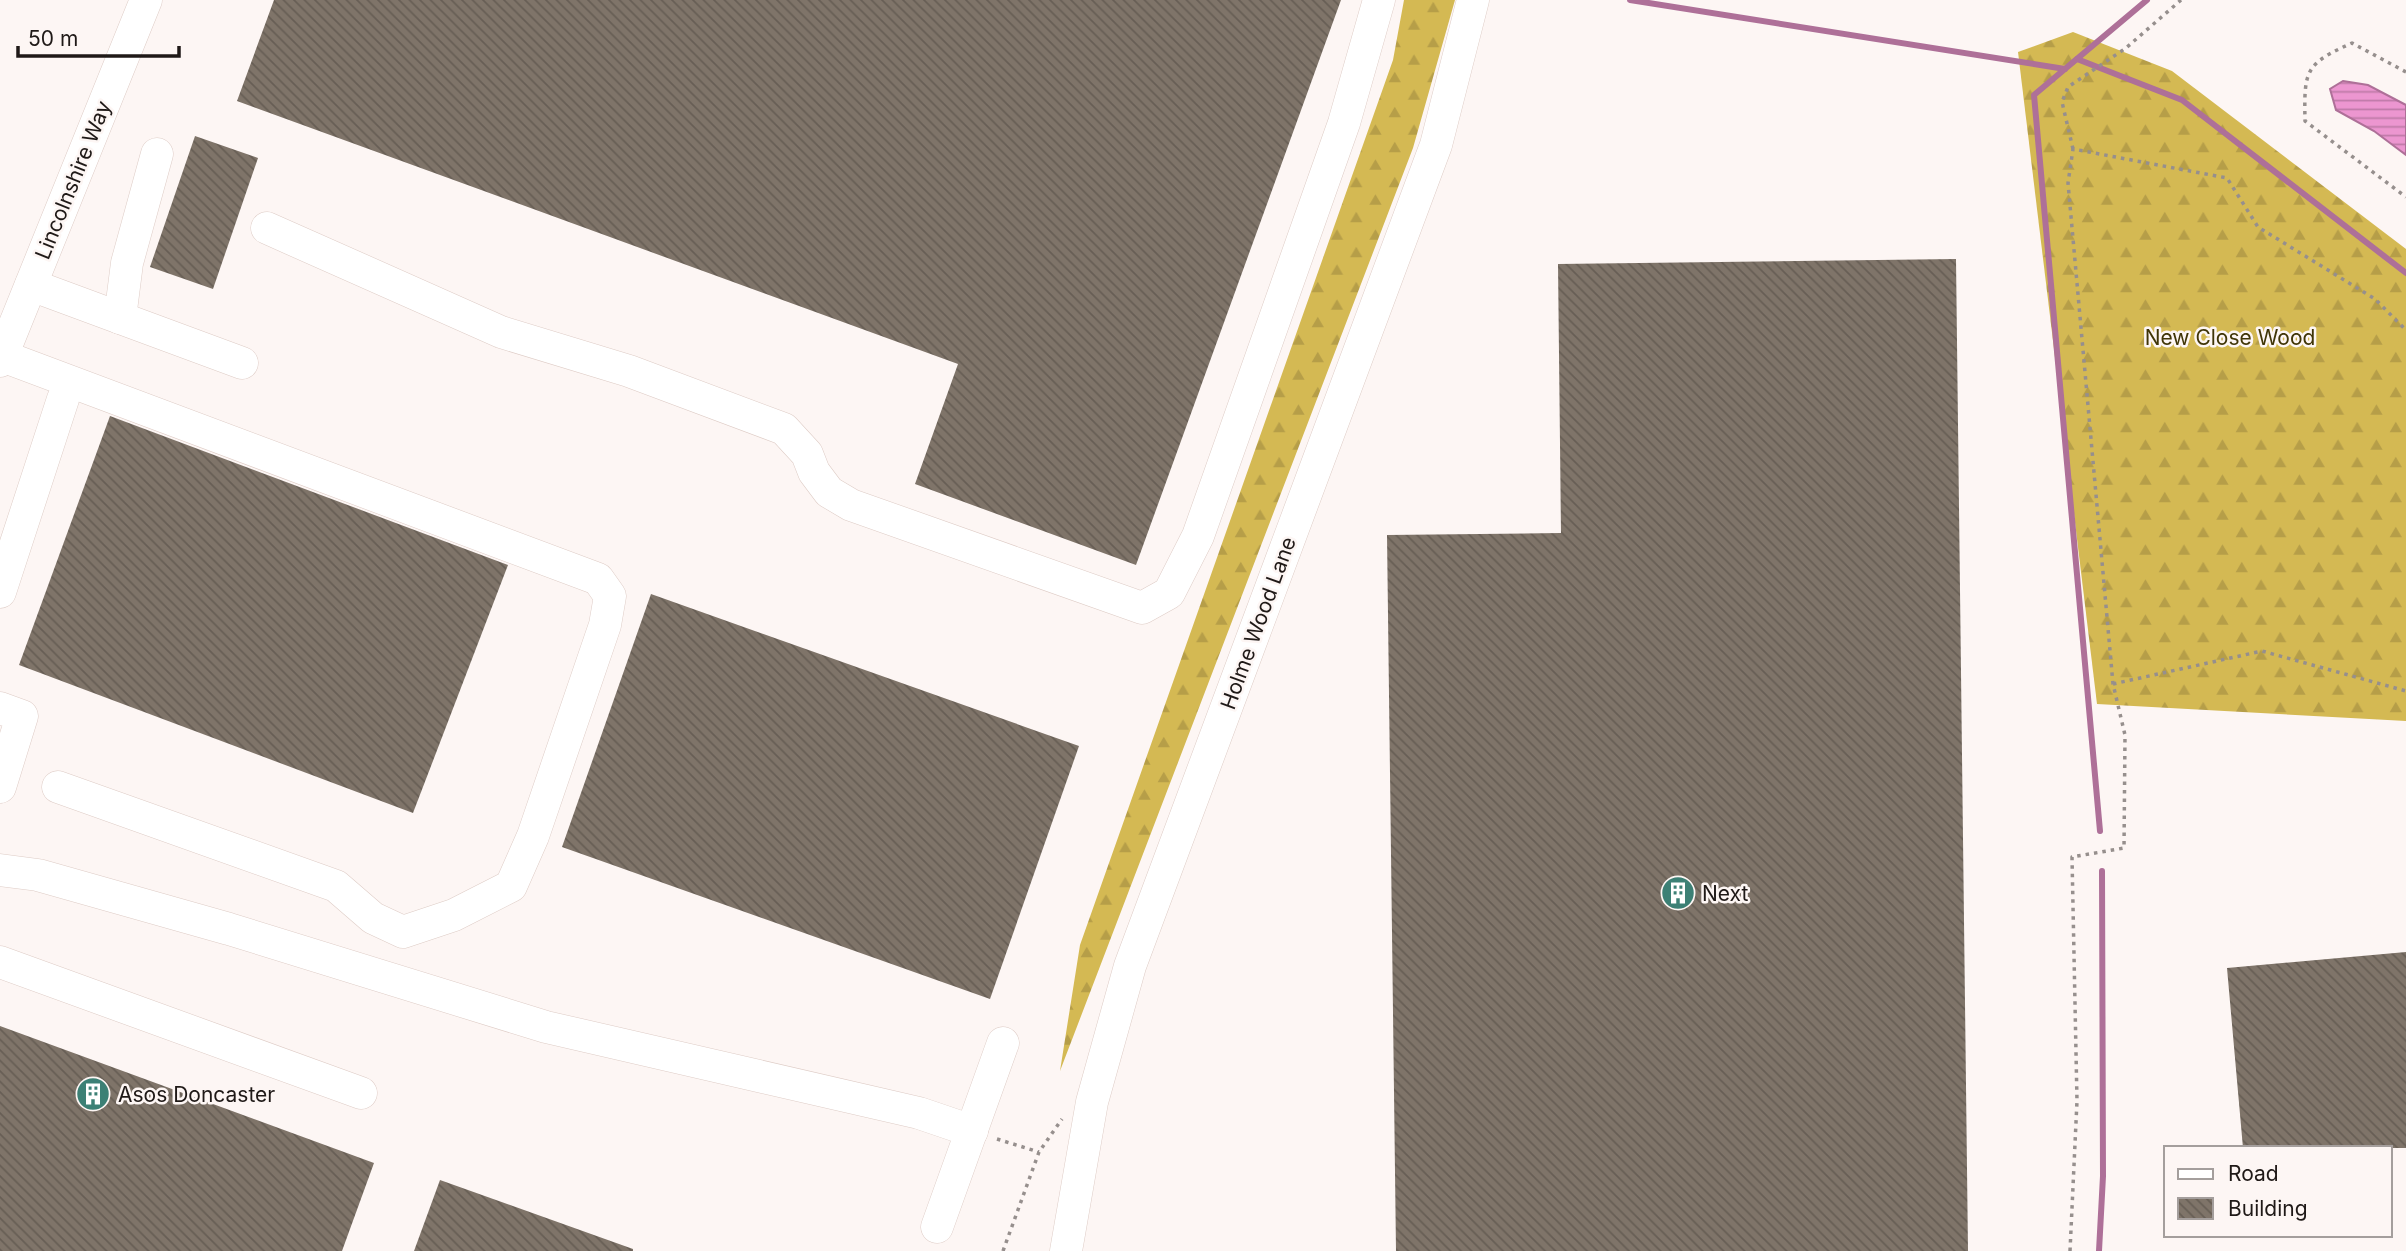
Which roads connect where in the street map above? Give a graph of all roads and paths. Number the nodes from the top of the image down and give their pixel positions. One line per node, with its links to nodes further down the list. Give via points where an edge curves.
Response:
1 (145, 0): 10 (street, Lincolnshire Way)
2 (1379, 0): 9 (street, via 1344,123 1198,536 1169,593 1142,608 850,505 829,492 807,454 785,429 629,371 501,332)
3 (1473, 0): 26 (street, Holme Wood Lane, via 1436,145 1130,966)
4 (2181, 0): 6 (path, via 2126,48 2068,87 2063,102)
5 (2406, 72): 8 (path, via 2351,43 2318,58 2305,84 2305,121)
6 (2073, 149): 12 (path, via 2227,178 2258,227 2375,299); 17 (path, via 2068,183)
7 (157, 154): 11 (street, via 127,263)
8 (2406, 197)
9 (267, 228)
10 (31, 285): 11 (street); 13 (street, Lincolnshire Way)
11 (120, 318): 14 (street)
12 (2406, 330)
13 (1, 358): 20 (street, via 598,579 610,596 605,625 533,836 511,886 454,915 403,932 373,918 336,886)
14 (242, 363)
15 (63, 399): 16 (street)
16 (0, 592)
17 (2113, 684): 18 (path, via 2262,651); 32 (path, via 2125,735 2124,848 2072,857 2077,1101)
18 (2406, 691)
19 (0, 708): 21 (street, via 22,716)
20 (58, 787)
21 (0, 788)
22 (0, 870): 27 (street, via 38,875 229,929 546,1027 919,1113)
23 (0, 962): 25 (street)
24 (1003, 1043): 27 (street)
25 (361, 1093)
26 (1092, 1102): 28 (path, via 1075,1104); 31 (street, Holme Wood Lane)
27 (972, 1131): 28 (path); 29 (street)
28 (1039, 1152): 30 (path)
29 (937, 1227)
30 (1003, 1251)
31 (1066, 1251)
32 (2070, 1251)

